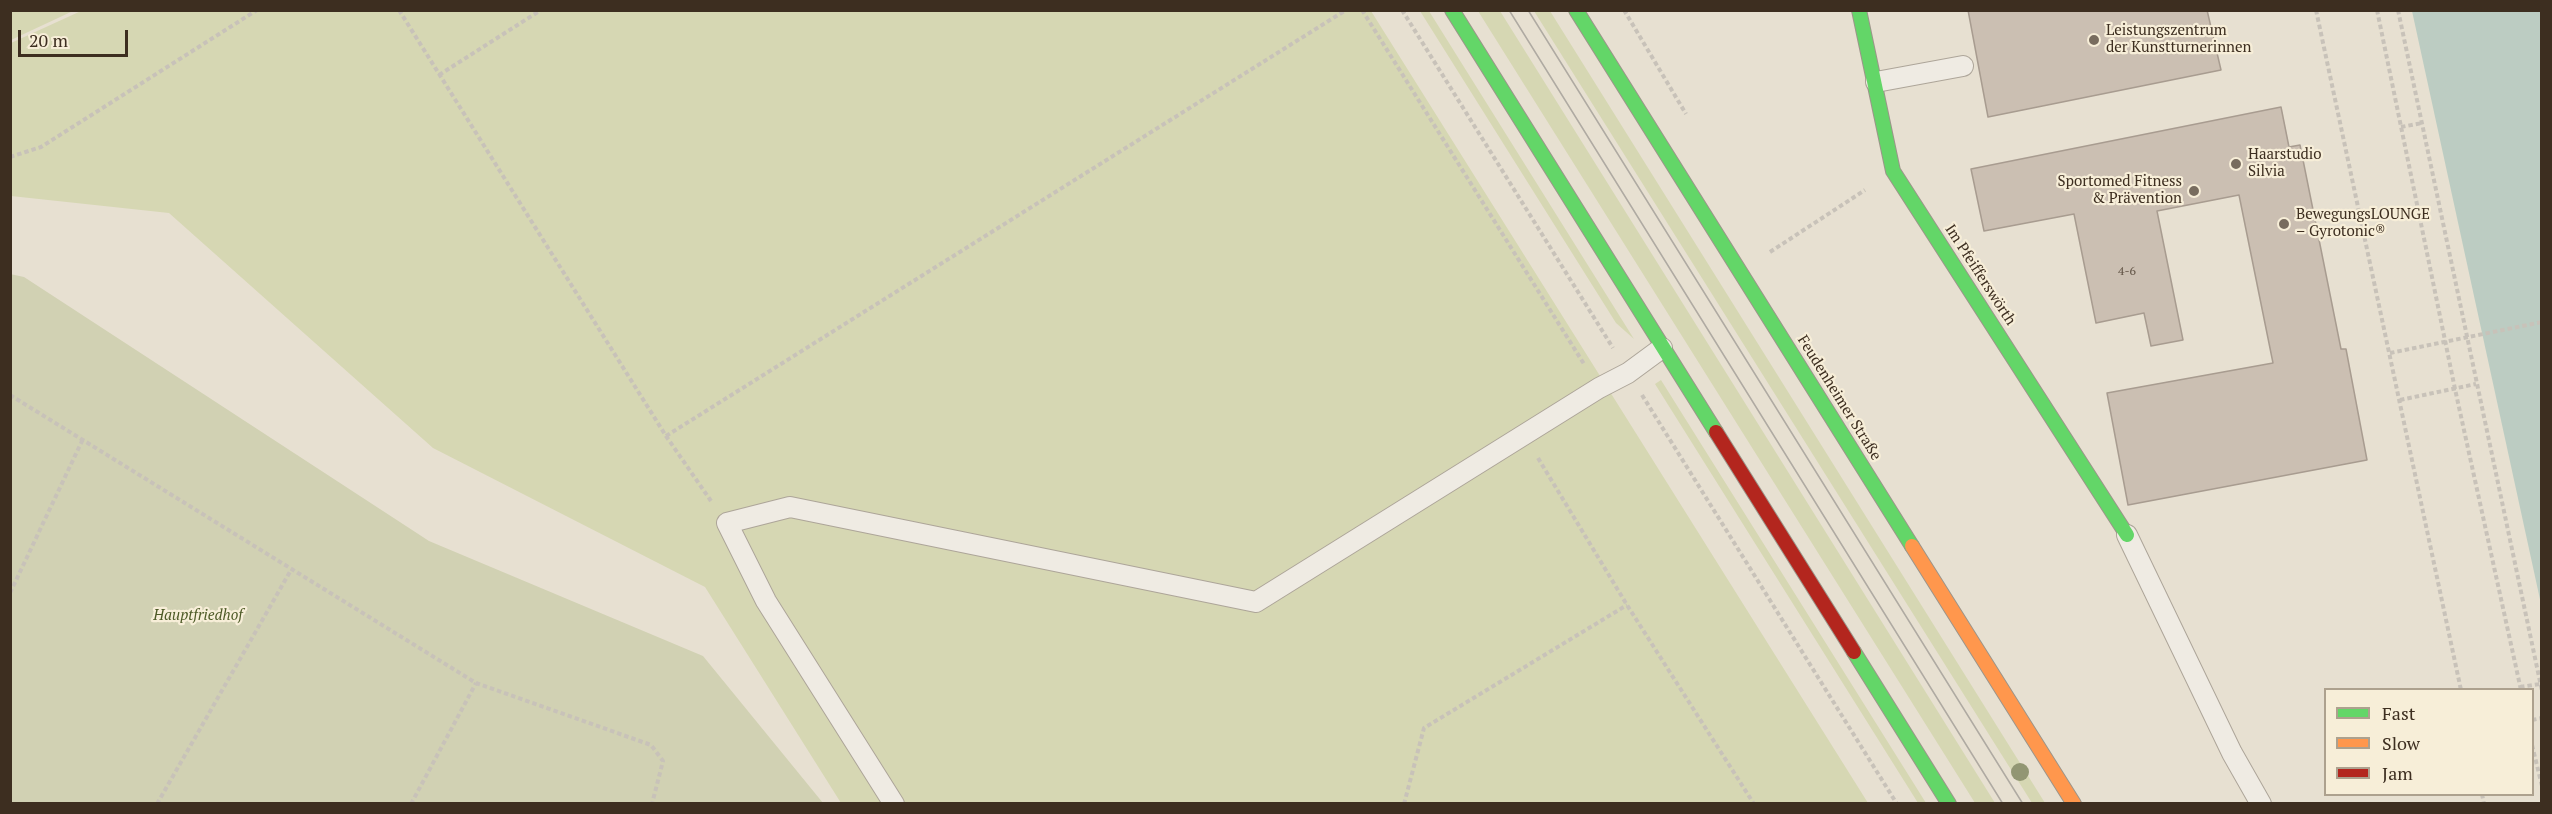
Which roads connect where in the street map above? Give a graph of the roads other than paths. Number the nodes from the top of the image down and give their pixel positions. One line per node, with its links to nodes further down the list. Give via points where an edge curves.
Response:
1 (1452, 10): 6 (main road)
2 (1576, 10): 10 (main road, Feudenheimer Straße)
3 (1859, 10): 5 (main road, Im Pfeifferswörth)
4 (1963, 66): 5 (lane)
5 (1876, 82): 7 (main road, Im Pfeifferswörth, via 1893,171)
6 (1662, 348): 8 (lane, via 1628,373 1256,602 790,507 727,523 766,601); 9 (main road)
7 (2127, 535): 11 (lane, via 2232,753)
8 (894, 804)
9 (1949, 804)
10 (2074, 804)
11 (2261, 804)

